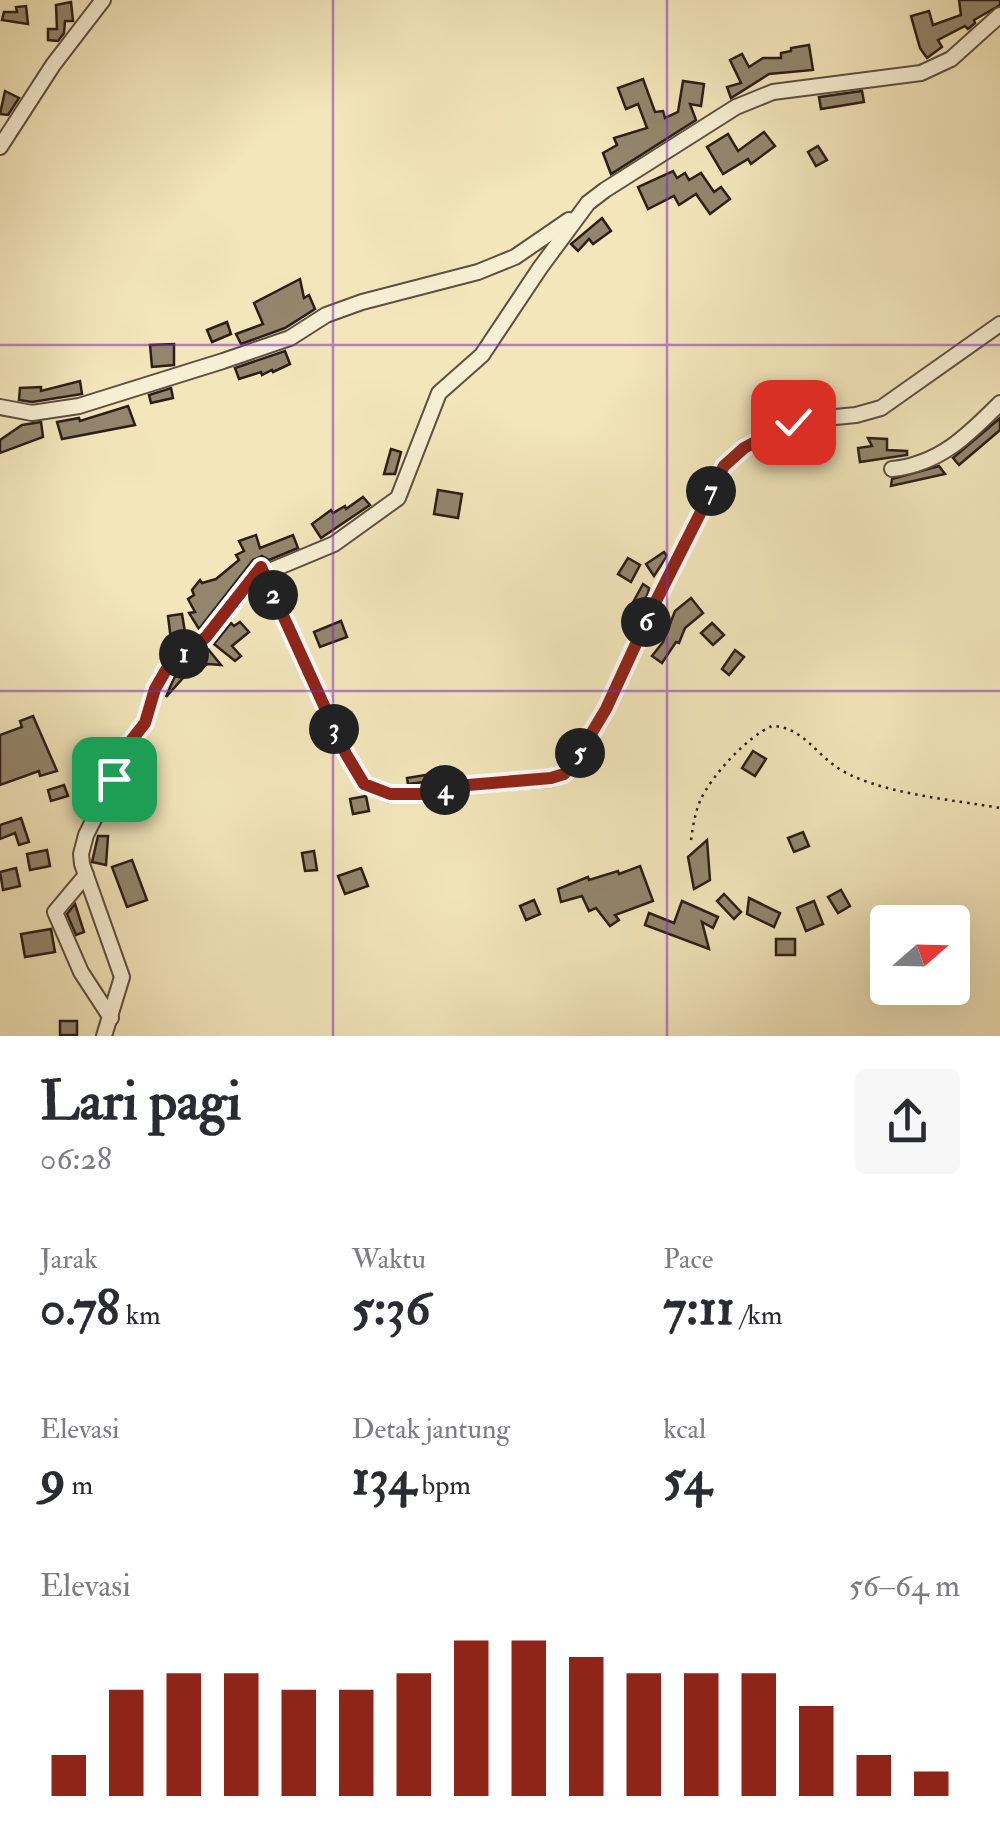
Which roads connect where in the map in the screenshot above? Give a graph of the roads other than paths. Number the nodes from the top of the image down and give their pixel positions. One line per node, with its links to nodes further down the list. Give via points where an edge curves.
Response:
1 (103, 0): 3 (street)
2 (1000, 15): 4 (street, via 951,58 921,73 774,92 736,107)
3 (0, 147)
4 (588, 203): 7 (street, via 515,257 362,302 274,344 79,406 32,413); 9 (street, via 482,355 439,393 398,498 320,551 266,572)
5 (1000, 324): 9 (street, via 881,408 793,422 724,466 606,709 564,774 406,794 364,784)
6 (1000, 403): 8 (street, via 935,459)
7 (0, 408)
8 (892, 469)
9 (261, 567): 10 (street, via 155,689 145,723 123,751 82,845)
10 (86, 875): 11 (street, via 122,977); 11 (street, via 55,912 80,972)
11 (111, 1018): 12 (street)
12 (104, 1036)

